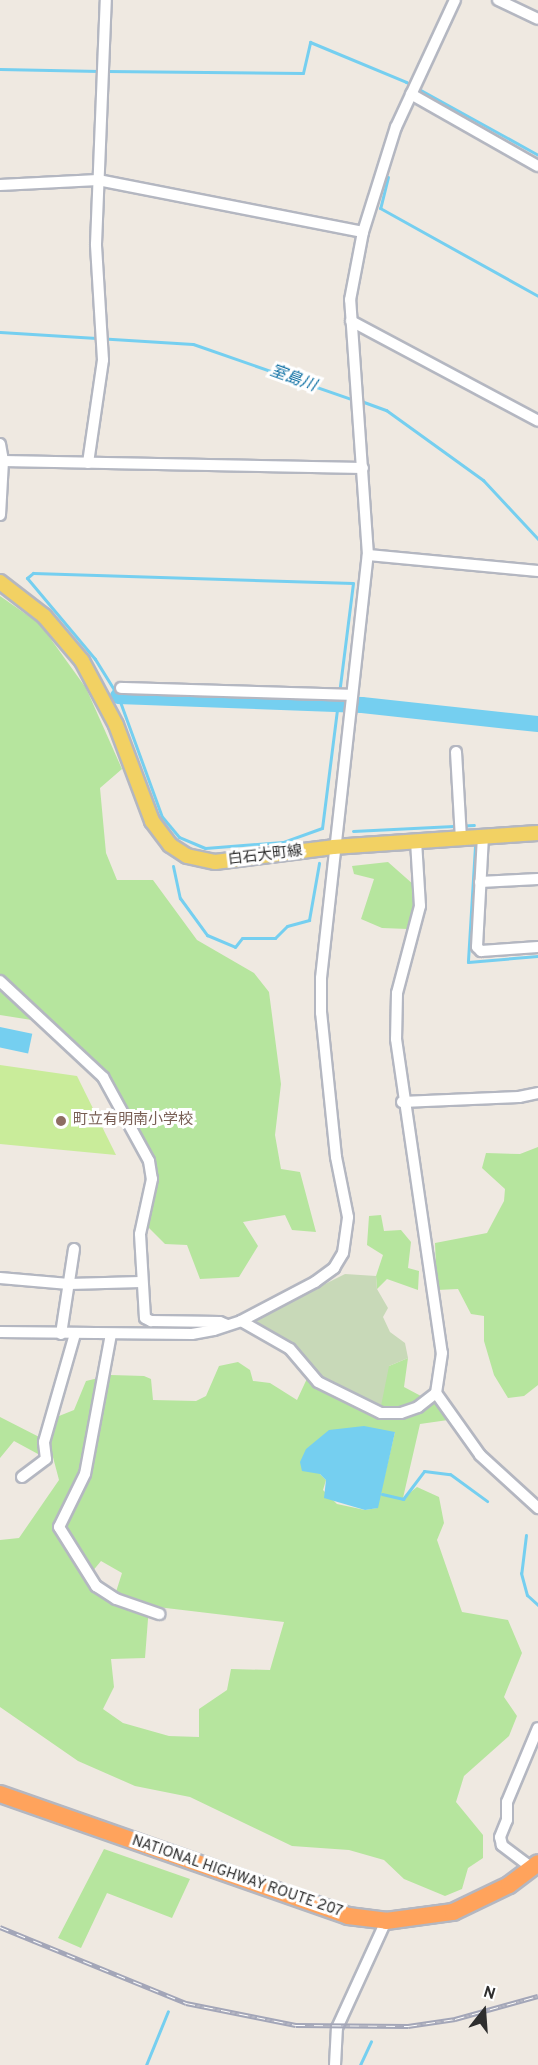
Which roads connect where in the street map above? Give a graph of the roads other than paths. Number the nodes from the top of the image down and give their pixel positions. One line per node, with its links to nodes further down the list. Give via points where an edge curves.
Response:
1 (106, 0): 7 (street)
2 (455, 0): 5 (street)
3 (498, 0): 4 (street)
4 (538, 19)
5 (413, 89): 6 (street); 9 (street)
6 (538, 166)
7 (98, 180): 8 (street); 9 (street); 14 (street, via 96,244 104,338)
8 (0, 185)
9 (363, 232): 10 (street, via 353,270)
10 (351, 321): 11 (street); 15 (street)
11 (538, 421)
12 (0, 444): 13 (street)
13 (3, 461): 14 (street); 16 (street)
14 (88, 463): 15 (street)
15 (363, 468): 17 (street)
16 (0, 515)
17 (368, 555): 18 (street); 21 (street)
18 (538, 571)
19 (0, 582): 27 (main road, 白石大町線, via 44,616 82,662 116,725 152,821 170,845 187,856 215,862)
20 (121, 688): 21 (street)
21 (343, 695): 27 (street, via 349,711)
22 (456, 752): 23 (street)
23 (460, 830): 25 (main road, 白石大町線); 26 (main road, 白石大町線)
24 (538, 833): 25 (main road, 白石大町線)
25 (483, 836): 29 (street)
26 (416, 841): 27 (main road, 白石大町線); 33 (street, via 419,914 397,993 396,1039)
27 (333, 847): 38 (street, via 321,1013 348,1235 334,1268)
28 (538, 879): 29 (street)
29 (480, 882): 30 (street, via 477,947 481,951)
30 (538, 947)
31 (0, 981): 36 (street, via 103,1077 149,1161 152,1179 140,1234)
32 (538, 1093): 33 (street)
33 (402, 1102): 44 (street, via 416,1161 442,1353)
34 (74, 1249): 37 (street)
35 (0, 1278): 37 (street)
36 (141, 1282): 37 (street); 39 (street, via 143,1311 151,1321 220,1322)
37 (69, 1284): 41 (street)
38 (241, 1321): 39 (street); 44 (street, via 290,1349 318,1382 381,1413 401,1413)
39 (228, 1326): 43 (street, via 192,1334)
40 (0, 1332): 41 (street)
41 (61, 1334): 42 (street)
42 (75, 1334): 43 (street); 45 (street, via 44,1442 45,1459)
43 (111, 1334): 47 (street, via 85,1474 58,1527 96,1586 116,1599)
44 (436, 1394): 46 (street, via 480,1455)
45 (22, 1477)
46 (538, 1508)
47 (159, 1614)
48 (538, 1728): 50 (street, via 507,1802 507,1820 500,1837 502,1845)
49 (0, 1794): 51 (highway, NATIONAL HIGHWAY ROUTE 207, via 305,1904)
50 (535, 1865): 51 (highway, NATIONAL HIGHWAY ROUTE 207, via 491,1895 453,1912)
51 (386, 1921): 52 (street, via 337,2028)
52 (335, 2065)

